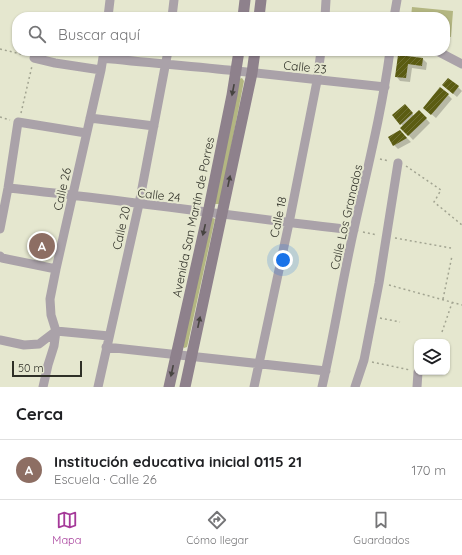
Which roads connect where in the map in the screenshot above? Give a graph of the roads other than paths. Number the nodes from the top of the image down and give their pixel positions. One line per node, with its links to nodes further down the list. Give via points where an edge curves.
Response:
1 (110, 0): 7 (street)
2 (174, 0): 8 (street)
3 (245, 0): 9 (main road)
4 (261, 0): 10 (main road)
5 (326, 0): 11 (street)
6 (397, 0): 12 (street)
7 (109, 12)
8 (173, 12)
9 (244, 12)
10 (260, 12)
11 (325, 12)
12 (395, 12)
13 (104, 56): 24 (street, Calle 26)
14 (110, 56): 23 (street, Calle 23)
15 (167, 56): 23 (street, Calle 20)
16 (238, 56): 25 (main road, Avenida San Martín de Porres)
17 (254, 56): 26 (main road)
18 (320, 56): 27 (street, Calle 18)
19 (389, 56): 28 (street, Calle Los Granados)
20 (447, 56): 22 (street)
21 (34, 58): 24 (street)
22 (462, 64)
23 (166, 65): 25 (street, Calle 23); 30 (street, Calle 20)
24 (101, 70): 29 (street, Calle 26)
25 (237, 71): 26 (street, Calle 23); 36 (main road, Avenida San Martín de Porres, one-way to 36)
26 (252, 73): 27 (street, Calle 23); 37 (main road, one-way to 26)
27 (317, 81): 28 (street, Calle 23); 38 (street, Calle 18)
28 (385, 87): 40 (street, Calle Los Granados)
29 (90, 118): 30 (street); 31 (street, Calle 26)
30 (154, 126): 35 (street, Calle 20)
31 (86, 133): 33 (street, via 18,122); 34 (street, Calle 26)
32 (398, 163): 58 (street, via 373,317)
33 (8, 188): 34 (street, Calle 24); 39 (street)
34 (73, 195): 35 (street, Calle 24); 42 (street, Calle 26)
35 (139, 204): 36 (street, Calle 24); 44 (street, Calle 20)
36 (208, 213): 37 (street, Calle 24); 47 (main road, Avenida San Martín de Porres, one-way to 47)
37 (222, 215): 38 (street, Calle 24); 48 (main road, one-way to 37)
38 (289, 223): 40 (street, Calle 24); 49 (street, Calle 18)
39 (0, 228)
40 (354, 230): 50 (street, Calle Los Granados)
41 (0, 256): 42 (street)
42 (56, 269): 43 (street, Calle 26, via 50,299 50,315)
43 (56, 331): 44 (street); 45 (street, via 40,344 24,345); 52 (street)
44 (109, 336): 46 (street, Calle 20)
45 (0, 340)
46 (106, 347): 47 (street); 53 (street, Calle 20)
47 (176, 355): 48 (street); 54 (main road, Avenida San Martín de Porres, one-way to 54)
48 (191, 357): 49 (street); 55 (main road)
49 (259, 365): 50 (street); 56 (street, Calle 18)
50 (326, 371): 57 (street, Calle Los Granados)
51 (415, 375): 59 (street)
52 (43, 387)
53 (98, 387)
54 (169, 387)
55 (184, 387)
56 (254, 387)
57 (322, 387)
58 (355, 387)
59 (417, 387)

